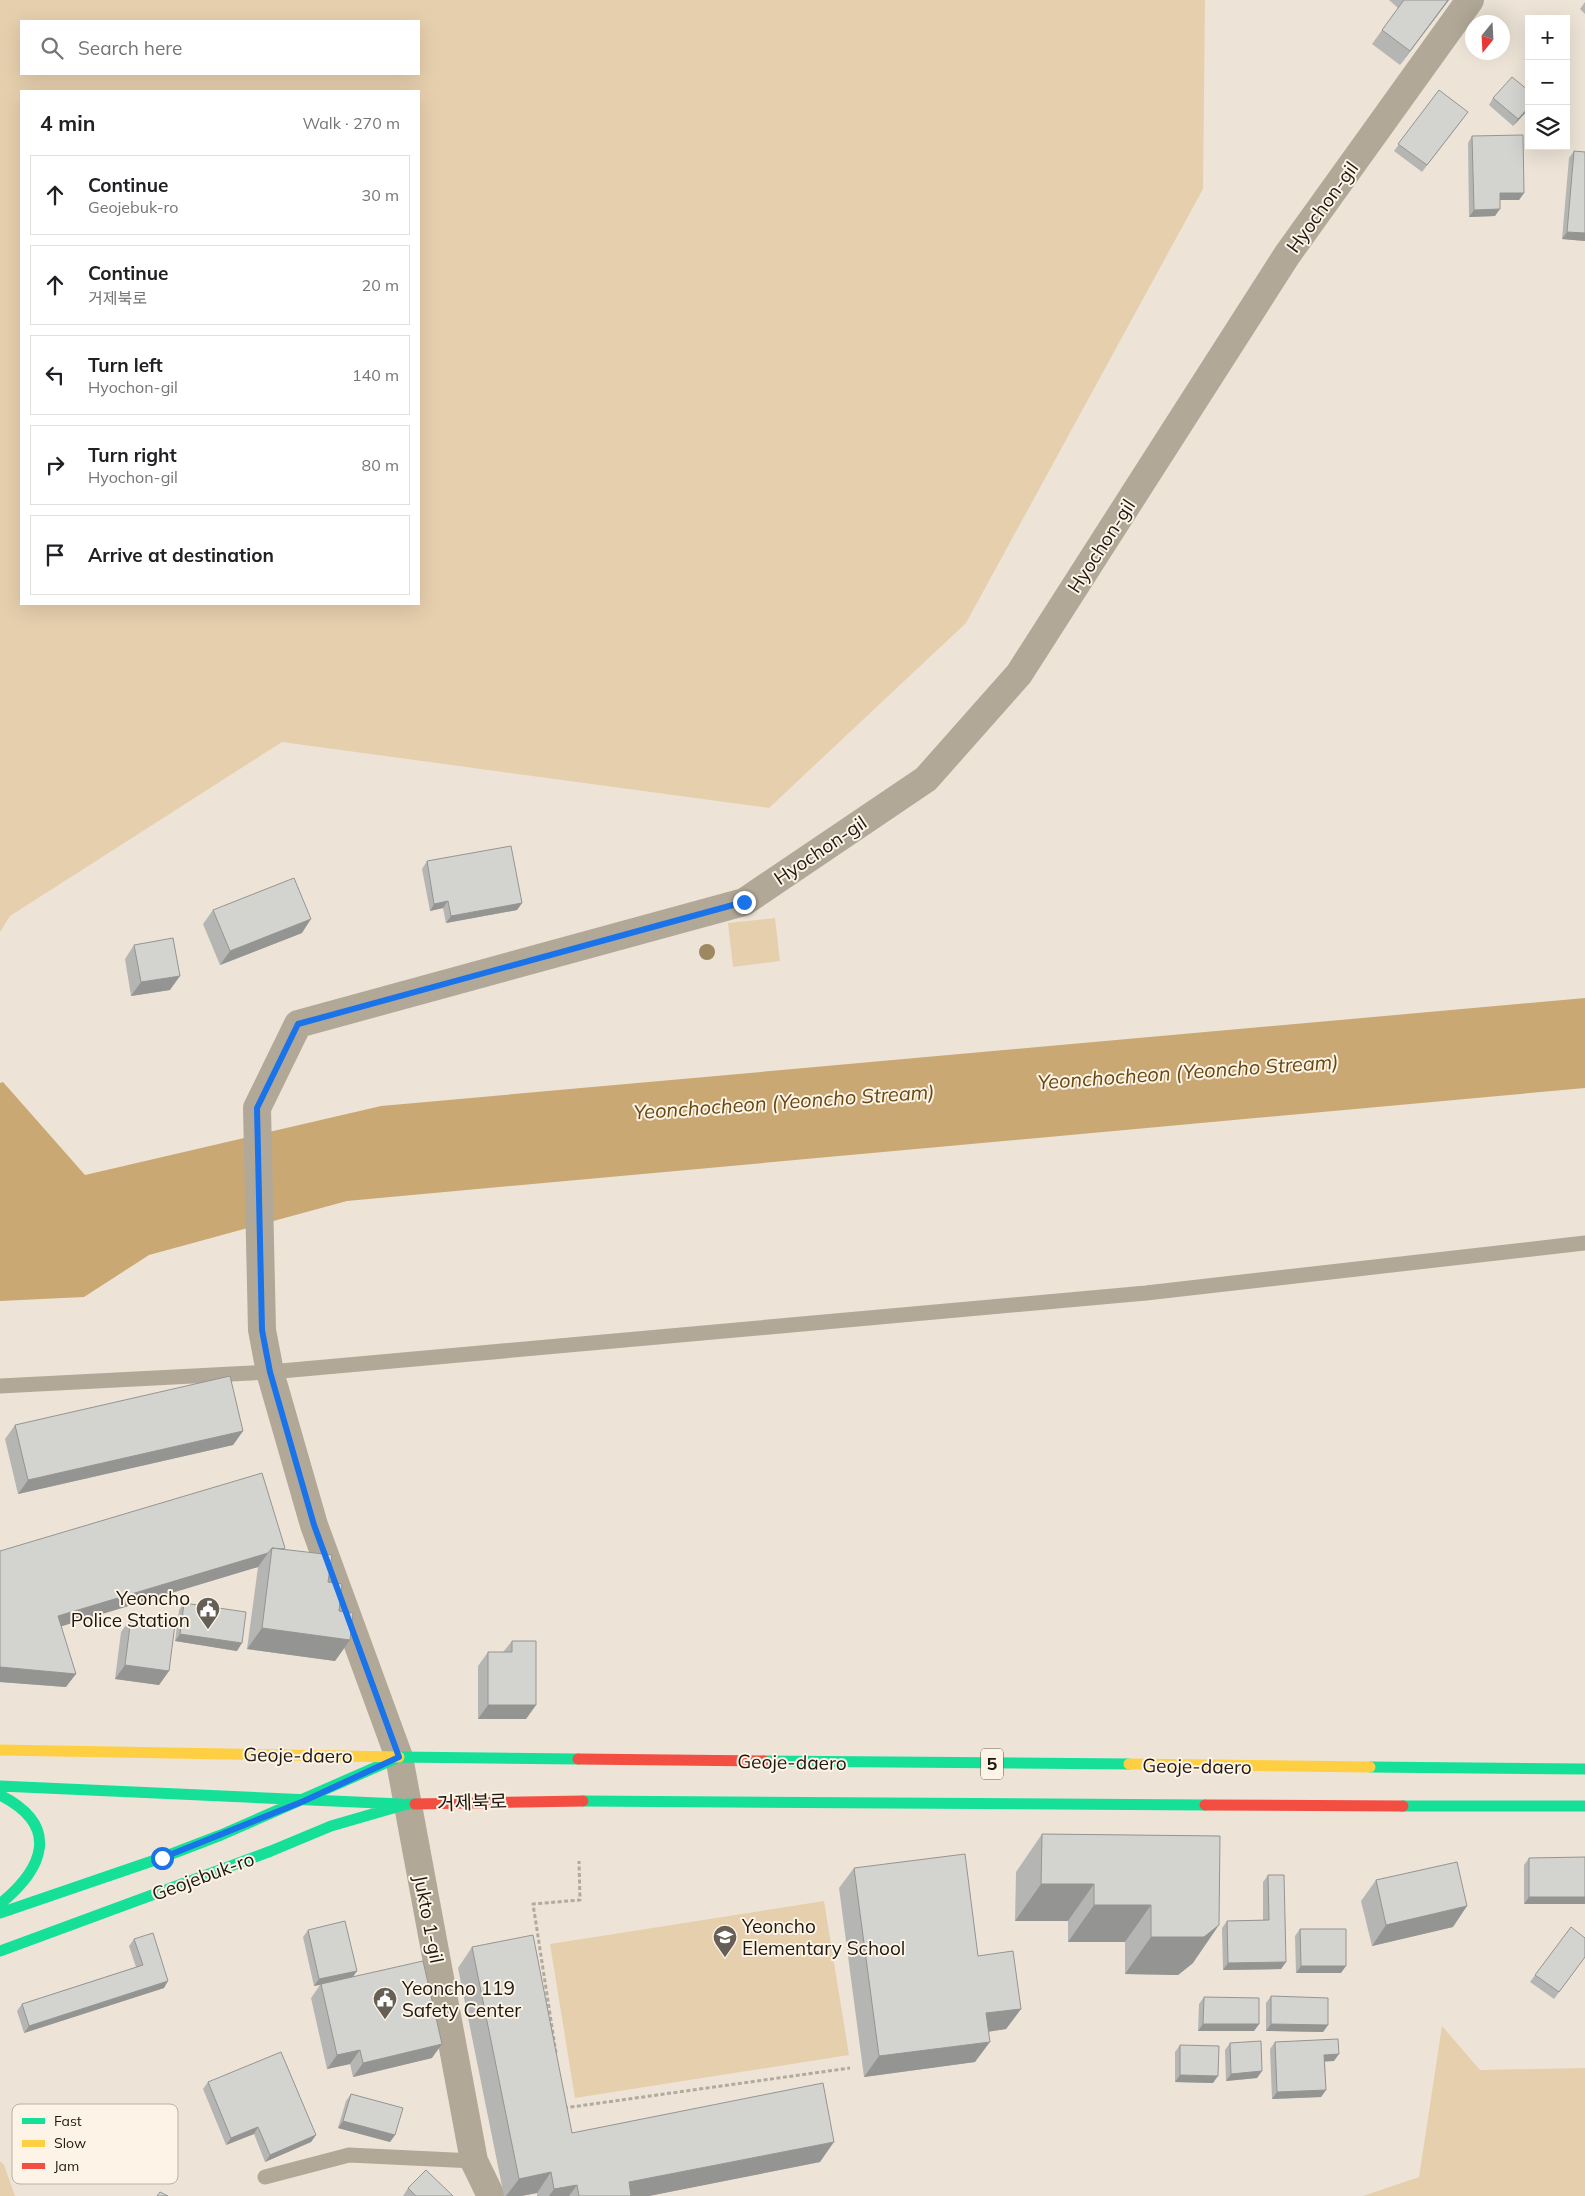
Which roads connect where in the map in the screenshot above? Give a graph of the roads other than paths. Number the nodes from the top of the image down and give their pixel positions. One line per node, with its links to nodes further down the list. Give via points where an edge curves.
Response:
1 (1470, 0): 3 (street, Hyochon-gil, via 1287,255 1019,674 926,779 744,902 298,1024 257,1108 262,1330)
2 (1585, 1243): 3 (lane, via 1146,1293)
3 (270, 1372): 4 (lane); 6 (street, Hyochon-gil, via 314,1525)
4 (0, 1386)
5 (0, 1750): 6 (main road, Geoje-daero)
6 (399, 1757): 7 (main road, Geoje-daero / 5); 11 (main road); 12 (street, Jukto 1-gil)
7 (1585, 1769)
8 (0, 1786): 11 (main road)
9 (0, 1795): 14 (main road, via 21,1807 34,1822 40,1852 23,1879)
10 (537, 1800): 12 (main road, 거제북로); 13 (main road, Geoje-daero / 5)
11 (304, 1801): 12 (main road); 15 (main road, Geojebuk-ro, via 162,1858)
12 (407, 1804): 16 (main road, Geojebuk-ro, via 331,1826); 17 (street, Jukto 1-gil)
13 (1585, 1806)
14 (0, 1904)
15 (0, 1913)
16 (0, 1951)
17 (474, 2161): 18 (lane, via 349,2155); 19 (street, Jukto 1-gil)
18 (265, 2177)
19 (492, 2196)

